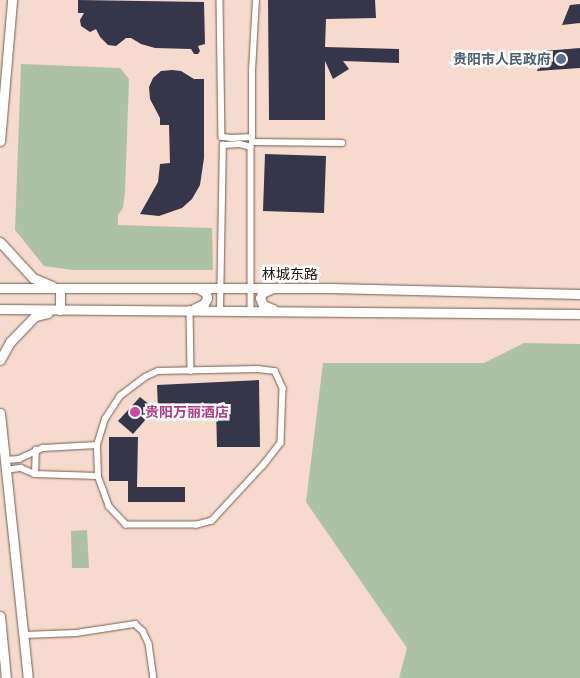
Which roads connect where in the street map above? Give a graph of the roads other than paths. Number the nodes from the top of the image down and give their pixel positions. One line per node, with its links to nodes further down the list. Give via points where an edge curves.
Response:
1 (12, 0): 5 (main road)
2 (220, 0): 4 (street)
3 (256, 0): 6 (street)
4 (222, 137): 6 (street); 8 (street)
5 (0, 141)
6 (252, 142): 7 (street); 8 (street); 14 (street)
7 (342, 143)
8 (222, 145): 13 (street)
9 (0, 242): 11 (main road, via 33,278)
10 (0, 288): 11 (main road, 林城东路)
11 (60, 288): 12 (main road, 林城东路); 18 (main road)
12 (198, 288): 13 (main road, 林城东路); 19 (main road, via 206,293 206,302)
13 (220, 288): 14 (main road, 林城东路); 20 (street)
14 (252, 288): 15 (main road, 林城东路); 21 (street)
15 (273, 288): 16 (main road, 林城东路); 22 (main road, via 263,292 260,298 263,305)
16 (580, 294)
17 (0, 309): 18 (main road)
18 (60, 310): 19 (main road); 24 (main road, via 35,316 10,342)
19 (190, 310): 20 (main road); 25 (street)
20 (220, 310): 21 (main road)
21 (252, 310): 22 (main road)
22 (276, 311): 23 (main road)
23 (580, 314)
24 (0, 360)
25 (190, 371): 27 (street, via 158,371 144,377 120,396 105,419); 32 (street, via 275,371 283,388 281,443 263,466 212,521 197,525 126,525 108,506)
26 (0, 413): 29 (main road)
27 (98, 445): 28 (street); 32 (street)
28 (36, 450): 29 (street, via 19,459); 31 (street)
29 (6, 460): 30 (main road)
30 (6, 470): 31 (street, via 21,468); 34 (main road)
31 (35, 474): 32 (street)
32 (98, 476)
33 (0, 616): 35 (main road)
34 (24, 636): 36 (main road); 37 (street, via 76,633 134,624 143,631 149,644)
35 (6, 678)
36 (28, 678)
37 (154, 678)

